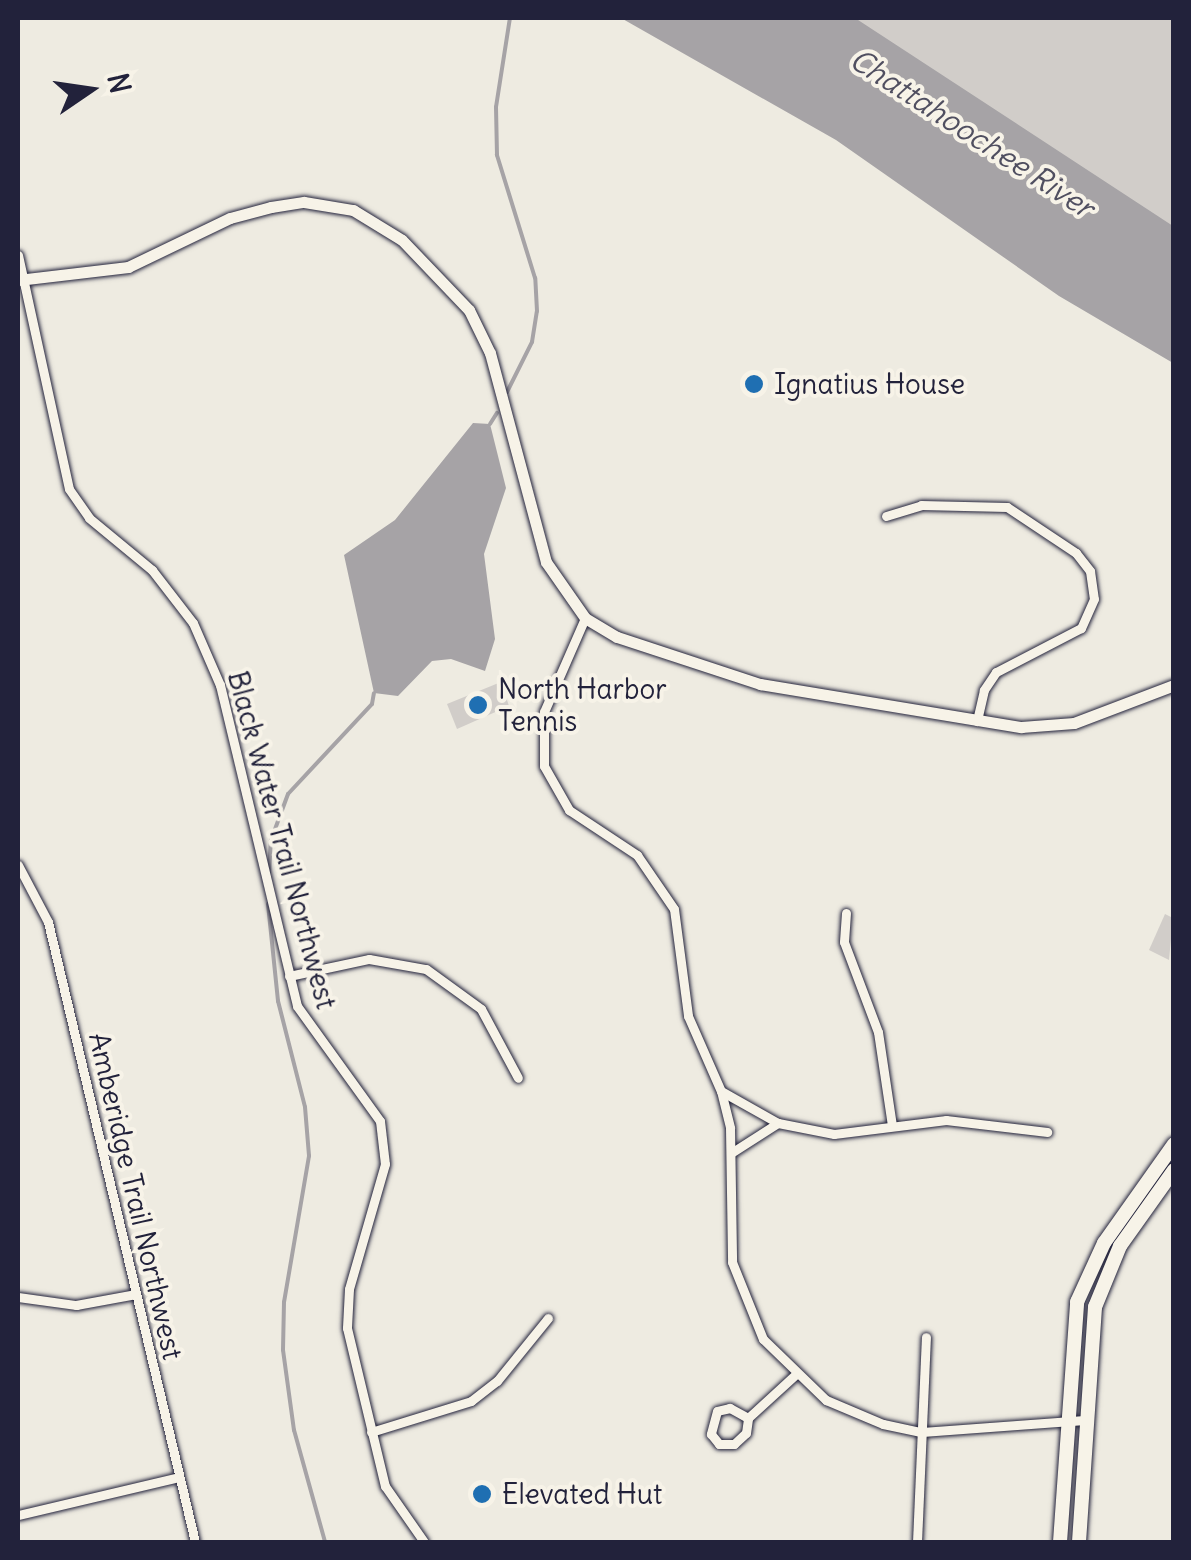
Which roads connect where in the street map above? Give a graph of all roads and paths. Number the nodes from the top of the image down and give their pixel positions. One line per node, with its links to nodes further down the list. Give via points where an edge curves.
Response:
1 (18, 254): 2 (street, Black Water Trail Northwest)
2 (21, 280): 4 (street, via 128,267 230,218 270,207 328,204 376,220 456,294 478,326 536,540); 9 (street, Black Water Trail Northwest, via 69,490 89,518 168,588 212,662)
3 (886, 516): 6 (street, via 921,505 1007,508 1076,553 1090,571 1094,599 1081,628 996,672 984,690)
4 (585, 618): 6 (street, via 654,654 741,679); 11 (street, via 544,712 544,766 569,810 637,856 666,890 679,928 688,1016)
5 (1174, 685): 6 (street, via 1074,724)
6 (978, 721)
7 (18, 866): 18 (street, Amberidge Trail Northwest, via 48,922)
8 (846, 913): 13 (street, via 844,942 878,1032)
9 (289, 976): 10 (street, via 369,959 426,969 482,1009); 26 (street, Black Water Trail Northwest, via 310,1031 361,1087 384,1134 380,1186 345,1307)
10 (518, 1078)
11 (721, 1091): 12 (street); 16 (street)
12 (778, 1123): 13 (street, via 834,1134); 16 (street)
13 (892, 1126): 14 (street, via 946,1120)
14 (1047, 1132)
15 (1174, 1144): 24 (main road, via 1083,1282 1072,1322)
16 (731, 1153): 22 (street, via 730,1235 738,1287 763,1339)
17 (1174, 1170): 25 (main road, via 1104,1278 1090,1336)
18 (136, 1294): 19 (street, via 76,1305); 28 (street, Amberidge Trail Northwest)
19 (18, 1296)
20 (548, 1318): 26 (street, via 497,1381 471,1401)
21 (926, 1337): 27 (street)
22 (796, 1374): 23 (street); 27 (street, via 855,1415)
23 (748, 1418): 23 (street, via 730,1408 717,1412 710,1434 719,1444 734,1444 746,1433)
24 (1066, 1420): 25 (street); 27 (street); 33 (main road)
25 (1085, 1420): 34 (main road)
26 (372, 1432): 31 (street, Black Water Trail Northwest, via 392,1504)
27 (922, 1432): 32 (street)
28 (179, 1477): 29 (street); 30 (street, Amberidge Trail Northwest)
29 (18, 1515)
30 (195, 1542)
31 (424, 1542)
32 (917, 1542)
33 (1060, 1542)
34 (1079, 1542)

